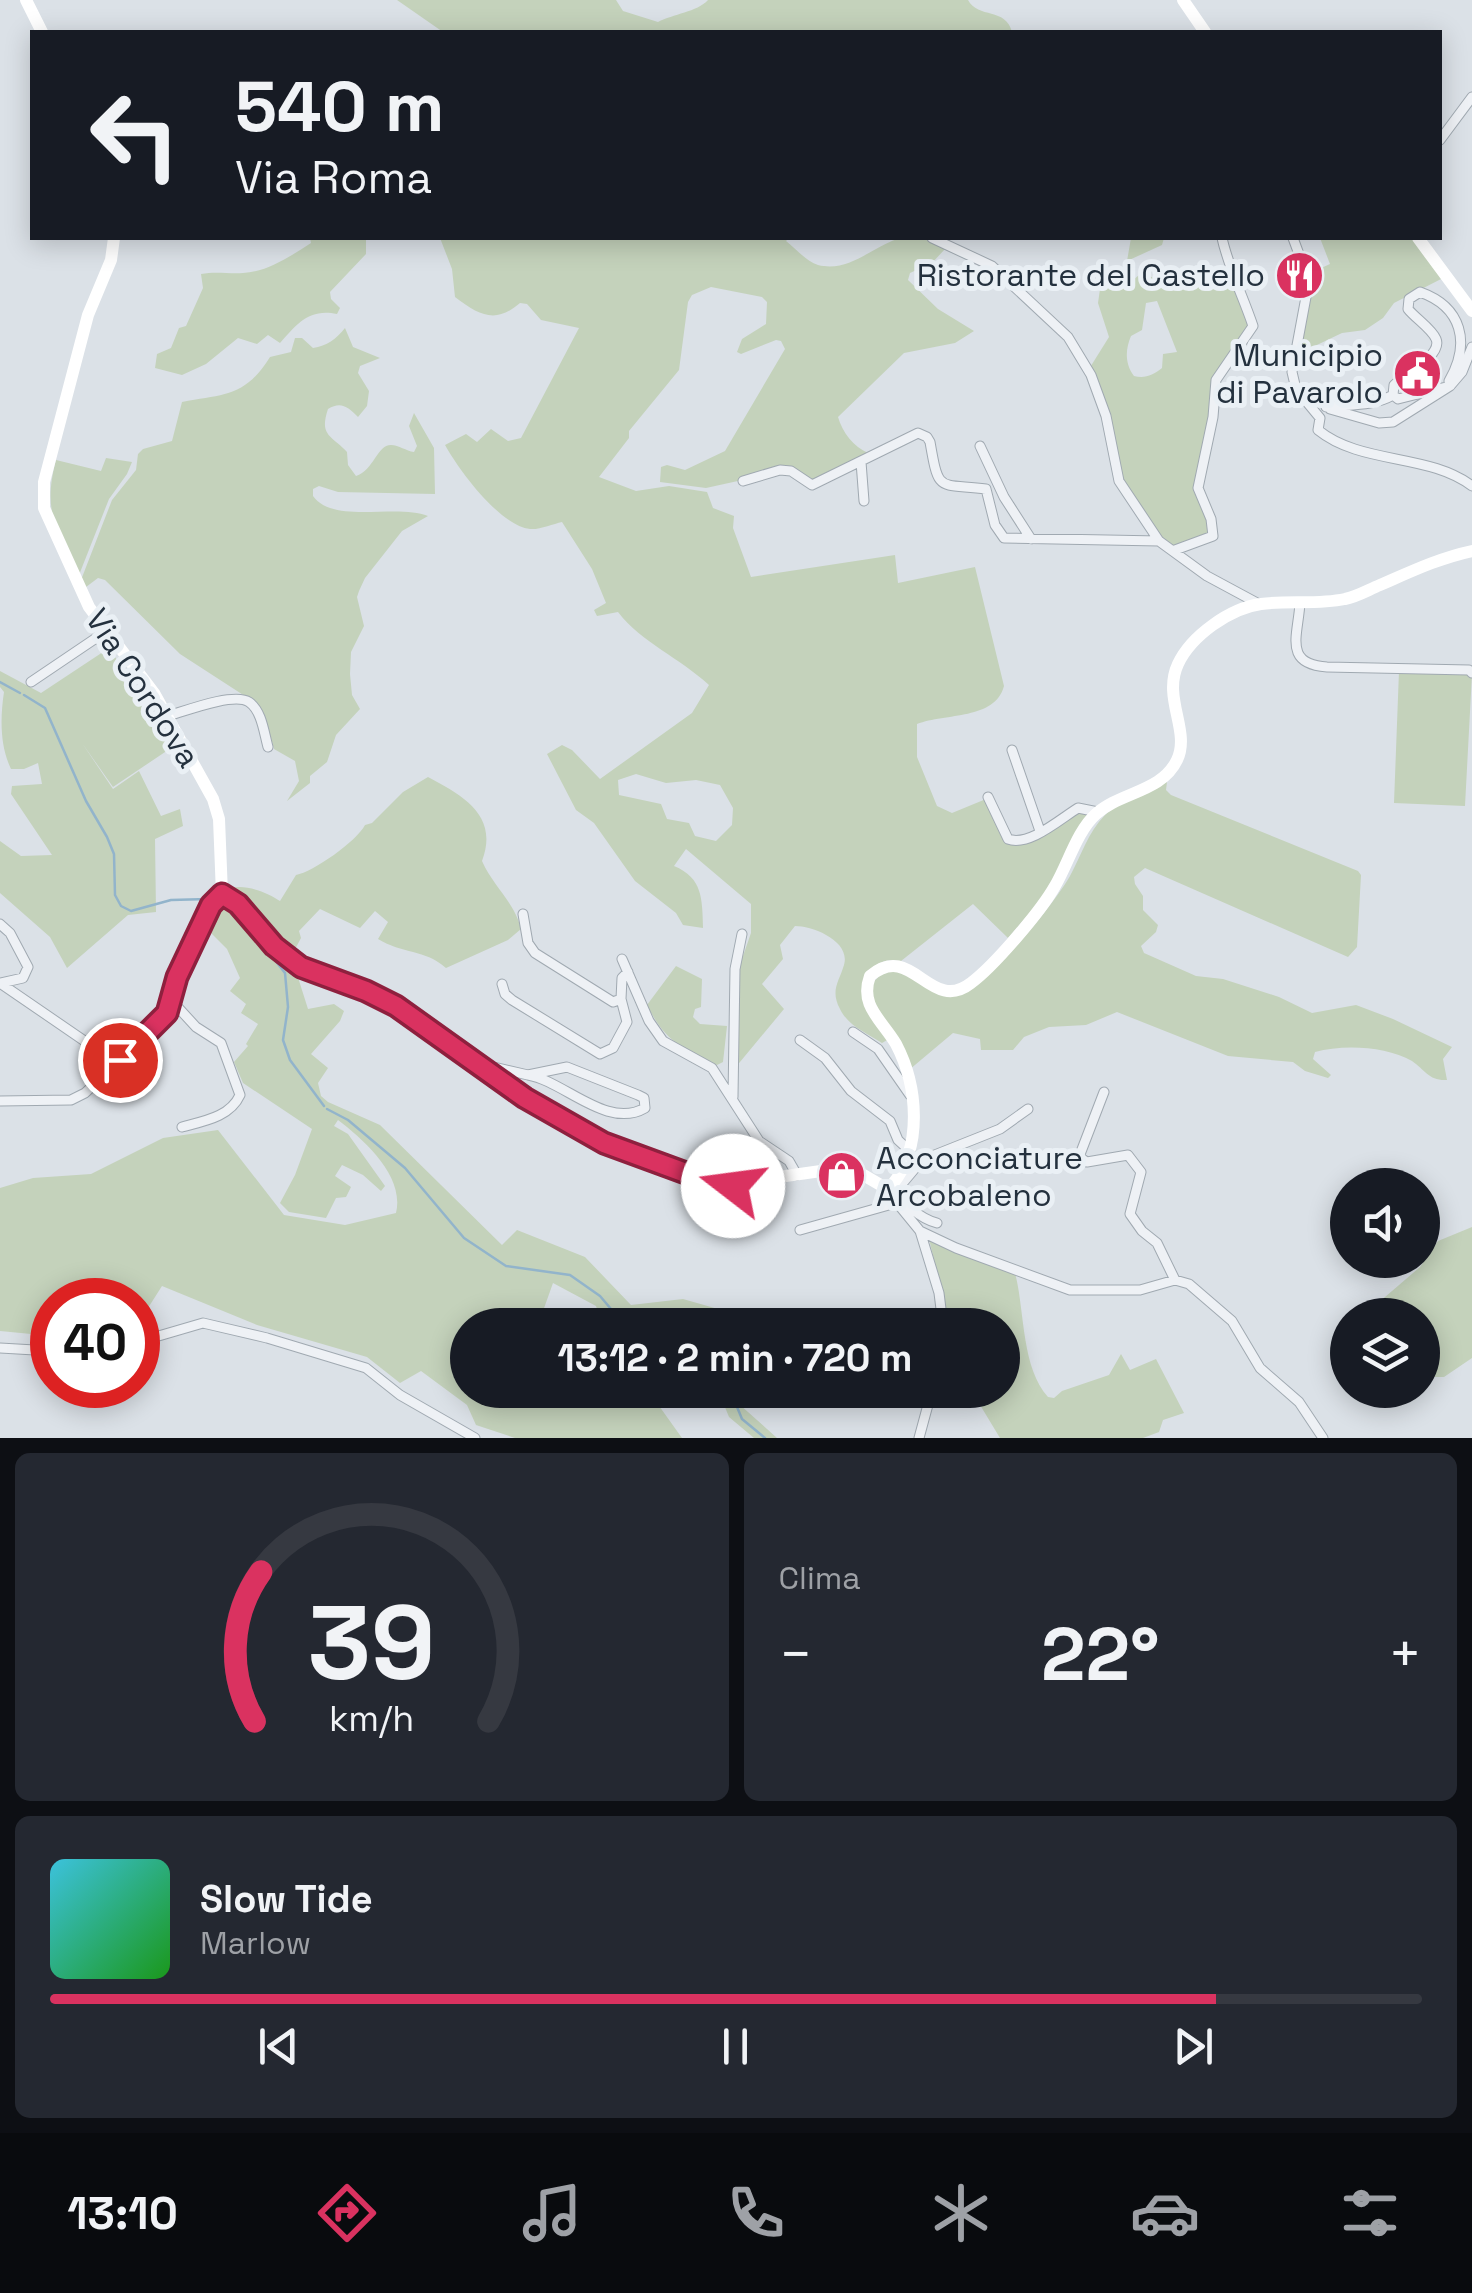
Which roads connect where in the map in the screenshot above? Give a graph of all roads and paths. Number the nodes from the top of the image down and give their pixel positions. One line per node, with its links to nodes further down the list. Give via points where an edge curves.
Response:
1 (26, 0): 3 (street)
2 (1183, 0): 4 (street)
3 (41, 30)
4 (1204, 30)
5 (1472, 97): 6 (street)
6 (1442, 137)
7 (114, 240): 29 (street, Via Cordova, via 42,488 46,515)
8 (936, 240): 24 (street, via 992,266 1068,336 1106,416 1119,480)
9 (1222, 240): 25 (street, via 1253,326 1216,380 1198,488 1213,536)
10 (1294, 240): 16 (street, via 1309,281 1294,382)
11 (1419, 240): 12 (street)
12 (1472, 311)
13 (1472, 347): 14 (street)
14 (1450, 386): 15 (street); 15 (street, via 1461,330 1434,297 1420,292 1408,309 1436,337 1436,350 1394,384); 17 (street, via 1388,424)
15 (1393, 395): 17 (street, via 1366,405)
16 (1308, 402): 17 (street); 21 (street, via 1320,418 1320,433 1448,472)
17 (1326, 407)
18 (980, 446): 23 (street)
19 (861, 462): 20 (street, via 812,485 780,470); 22 (street); 23 (street, via 922,434 937,478 948,486 986,489 998,534)
20 (743, 481)
21 (1472, 486)
22 (864, 500)
23 (1030, 539): 24 (street)
24 (1159, 541): 25 (street)
25 (1175, 550): 28 (street)
26 (1472, 551): 27 (street, via 1346,599)
27 (1300, 603): 28 (street); 30 (street, via 1295,644 1306,664)
28 (1259, 604): 36 (street, via 1205,631 1178,662 1171,692 1181,740 1166,775)
29 (101, 635): 31 (street); 32 (street, Via Cordova, via 138,670)
30 (1472, 672)
31 (31, 682)
32 (168, 716): 33 (street, via 248,700); 38 (street, Via Cordova, via 217,809)
33 (268, 747)
34 (1012, 750): 37 (street)
35 (988, 797): 37 (street, via 1008,840)
36 (1098, 812): 37 (street, via 1078,808); 54 (street, via 1053,891 968,986 943,991 899,965 870,976 869,1008 898,1047)
37 (1040, 831)
38 (222, 894): 47 (street, via 177,977); 51 (street, via 301,967 396,1006)
39 (524, 914): 46 (street, via 535,953 613,1002)
40 (0, 924): 44 (street, via 28,968 23,978)
41 (742, 934): 55 (street, via 735,970)
42 (622, 958): 43 (street)
43 (628, 972): 46 (street); 55 (street, via 664,1042 712,1068)
44 (0, 983): 48 (street, via 93,1049 116,1053)
45 (502, 984): 46 (street, via 512,1000 600,1054 613,1048 627,1022)
46 (621, 999)
47 (172, 1002): 48 (street); 58 (street, via 220,1043 240,1096 215,1118)
48 (167, 1013): 56 (street, via 78,1097)
49 (852, 1032): 54 (street, via 878,1049)
50 (800, 1040): 59 (street, via 890,1121)
51 (478, 1064): 52 (street); 61 (street, via 604,1143)
52 (528, 1075): 52 (street, via 567,1066 644,1098 645,1108 610,1111)
53 (1104, 1092): 68 (street, via 1079,1157 1134,1160 1141,1172 1130,1214 1158,1243)
54 (912, 1098): 59 (street)
55 (734, 1100): 60 (street, via 758,1141 789,1161)
56 (0, 1101)
57 (1028, 1109): 62 (street, via 1000,1129 922,1160)
58 (182, 1127)
59 (910, 1151): 62 (street)
60 (797, 1175): 61 (street); 62 (street, via 849,1170)
61 (722, 1185): 63 (street, via 720,1198 752,1205 752,1218 707,1208)
62 (891, 1186): 64 (street); 65 (street, via 924,1220)
63 (687, 1193)
64 (896, 1203): 66 (street); 67 (street)
65 (937, 1223)
66 (800, 1230)
67 (920, 1230): 68 (street, via 1070,1290 1140,1290); 69 (street)
68 (1175, 1280): 76 (street, via 1232,1321 1260,1368 1298,1402)
69 (941, 1308)
70 (160, 1335): 74 (street, via 202,1323 366,1368)
71 (0, 1348): 72 (street)
72 (30, 1349)
73 (927, 1408): 75 (street)
74 (474, 1438)
75 (918, 1438)
76 (1324, 1438)

